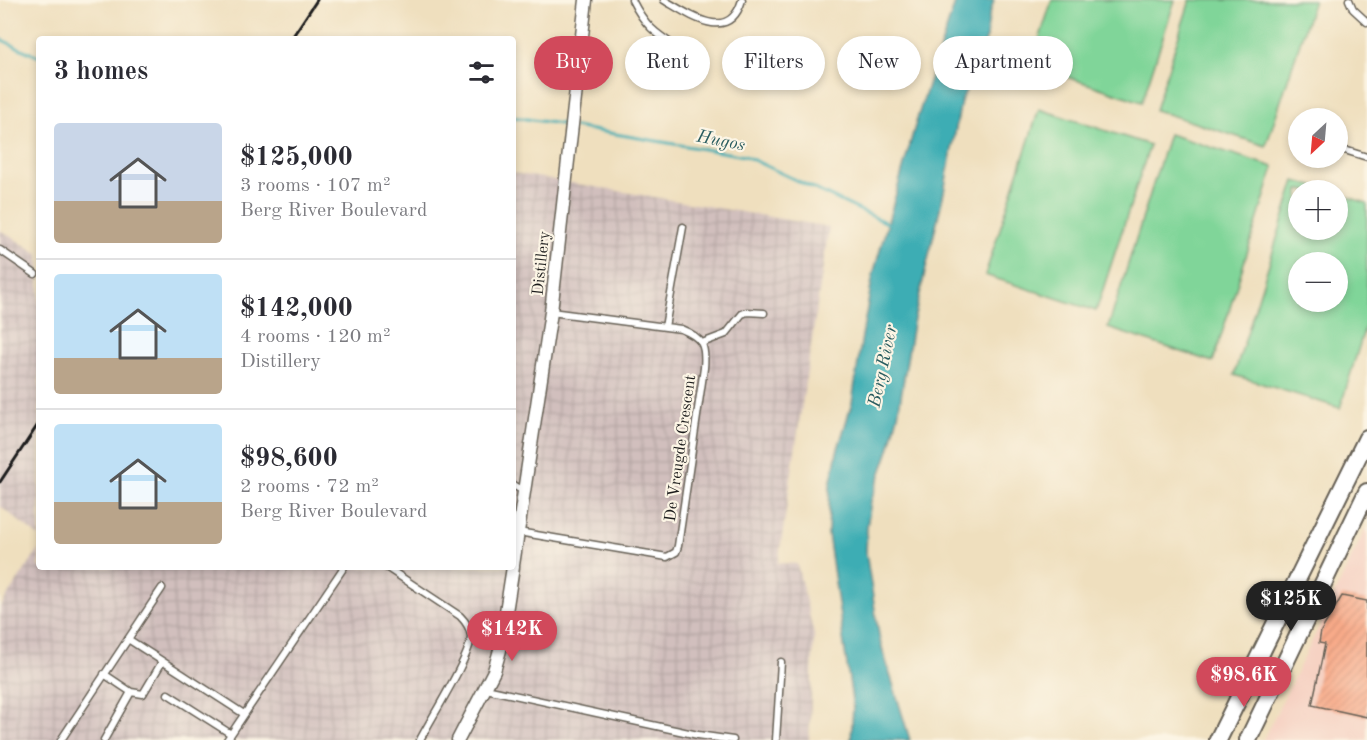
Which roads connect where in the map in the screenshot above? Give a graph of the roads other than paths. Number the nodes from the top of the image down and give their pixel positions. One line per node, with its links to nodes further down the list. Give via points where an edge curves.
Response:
1 (586, 0): 13 (street, Distillery)
2 (632, 0): 7 (lane, via 641,18)
3 (664, 0): 4 (lane, via 707,22 724,24 733,19)
4 (742, 0)
5 (1349, 0): 6 (lane)
6 (1367, 22)
7 (660, 36)
8 (1348, 151): 9 (lane)
9 (1367, 157)
10 (683, 227): 15 (lane)
11 (0, 250): 12 (lane)
12 (35, 274)
13 (551, 312): 15 (lane); 18 (street, Distillery)
14 (764, 313): 16 (lane, via 742,314 726,334)
15 (665, 327): 16 (lane, via 681,329)
16 (702, 343): 20 (lane, De Vreugde Crescent, via 706,353 676,552 667,557)
17 (1367, 438): 41 (street)
18 (518, 488): 20 (street, Distillery)
19 (1367, 492): 42 (street)
20 (518, 532): 21 (street, Distillery)
21 (516, 546)
22 (342, 570): 33 (lane)
23 (391, 570): 37 (lane, via 460,616 471,635 467,654)
24 (512, 570): 30 (street, Distillery, via 500,650)
25 (162, 588): 26 (lane)
26 (128, 639): 27 (lane); 29 (lane)
27 (162, 662): 31 (lane, via 146,691); 33 (lane)
28 (781, 662): 40 (lane)
29 (104, 674): 31 (lane); 35 (lane)
30 (486, 689): 38 (street, Distillery); 39 (lane)
31 (131, 693): 36 (lane)
32 (168, 694): 34 (lane)
33 (244, 714): 34 (lane)
34 (229, 737)
35 (61, 740)
36 (104, 740)
37 (420, 740)
38 (458, 740)
39 (733, 740)
40 (776, 740)
41 (1218, 740)
42 (1248, 740)

